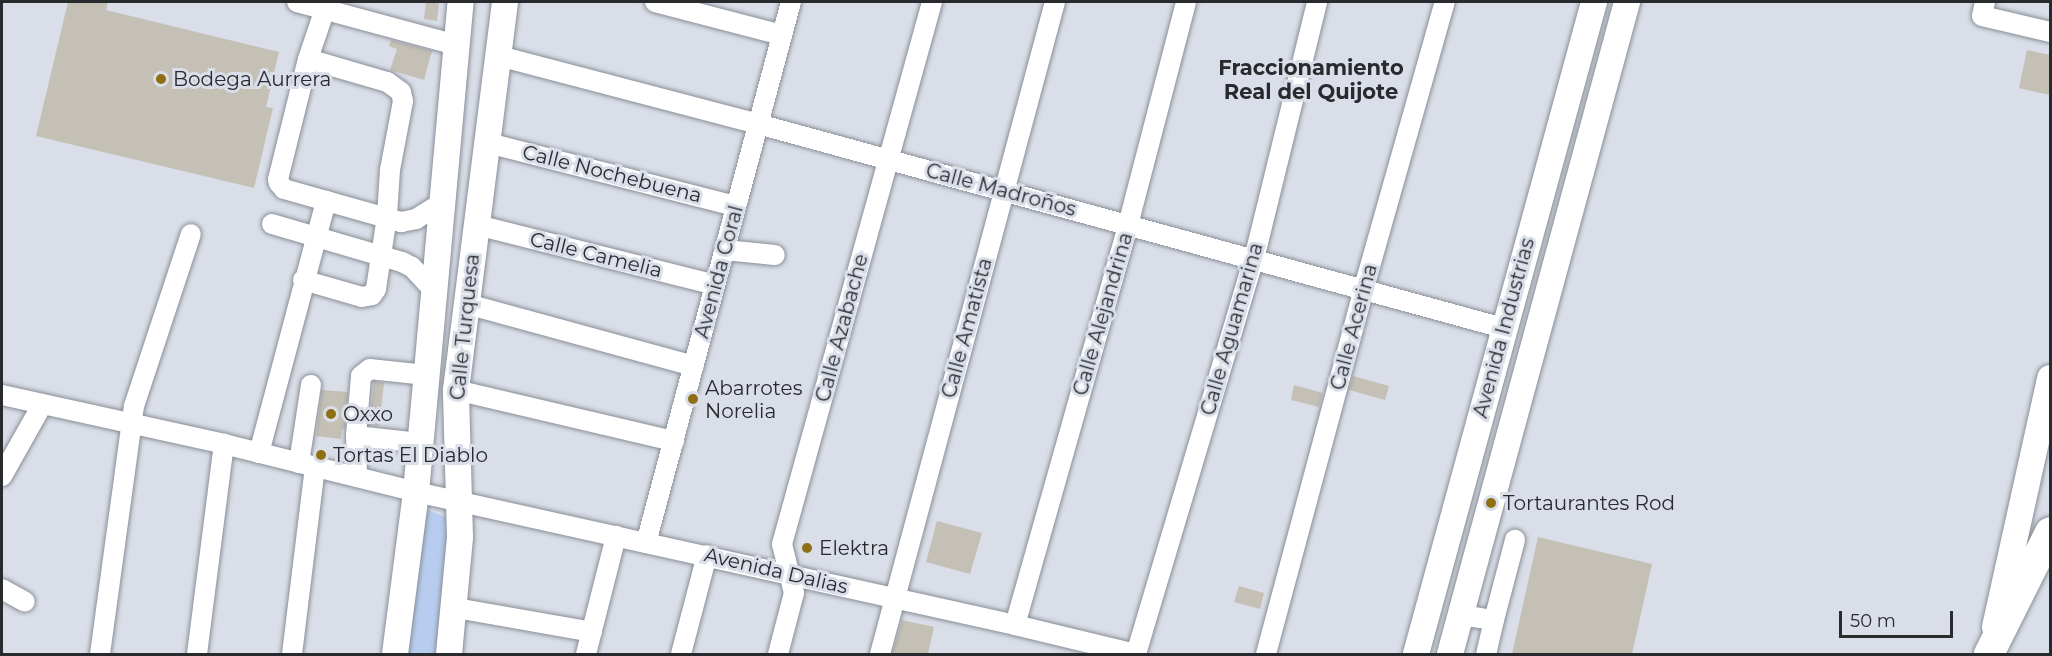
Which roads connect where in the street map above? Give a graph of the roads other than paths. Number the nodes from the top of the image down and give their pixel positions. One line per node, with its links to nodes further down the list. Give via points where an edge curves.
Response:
1 (297, 2): 14 (street)
2 (461, 2): 18 (main road, Calle Turquesa)
3 (505, 2): 19 (main road, Calle Turquesa)
4 (655, 2): 17 (street)
5 (791, 2): 17 (street, Avenida Coral)
6 (932, 2): 23 (street, Calle Azabache)
7 (1055, 2): 24 (street, Calle Amatista)
8 (1186, 2): 31 (street, Calle Alejandrina)
9 (1317, 2): 37 (street, Calle Aguamarina)
10 (1445, 2): 41 (street, Calle Acerina)
11 (1594, 2): 43 (main road, Avenida Industrias)
12 (1627, 2): 72 (main road, Avenida Industrias)
13 (1985, 2): 16 (street, via 1982,16)
14 (325, 9): 15 (street); 20 (street)
15 (362, 10): 18 (street)
16 (2050, 32)
17 (782, 35): 21 (street, Avenida Coral)
18 (456, 45): 26 (main road, Calle Turquesa)
19 (498, 56): 21 (street, Calle Madroños); 22 (main road, Calle Turquesa)
20 (308, 59): 25 (street, via 278,179 284,189); 28 (street, via 387,82 401,92)
21 (758, 124): 23 (street, Calle Madroños); 27 (street, Avenida Coral)
22 (488, 142): 27 (street, Calle Nochebuena); 30 (main road, Calle Turquesa)
23 (889, 159): 24 (street, Calle Madroños); 67 (street, Calle Azabache, via 782,544)
24 (1004, 191): 31 (street, Calle Madroños); 69 (street, Calle Amatista)
25 (326, 201): 28 (street); 33 (street)
26 (442, 203): 28 (street, via 416,219 401,222); 40 (main road, Calle Turquesa)
27 (736, 206): 34 (street, Avenida Coral)
28 (387, 216): 36 (street)
29 (272, 224): 33 (street)
30 (477, 225): 39 (street, Calle Camelia); 42 (main road, Calle Turquesa)
31 (1128, 225): 37 (street, Calle Madroños); 74 (street, Calle Alejandrina)
32 (191, 234): 51 (street)
33 (315, 238): 36 (street); 38 (street)
34 (725, 250): 35 (street); 39 (street, Avenida Coral)
35 (775, 255)
36 (380, 257): 38 (street, via 372,295 362,297); 40 (street, via 412,267)
37 (1254, 260): 41 (street, Calle Madroños); 85 (street, Calle Aguamarina)
38 (303, 280): 56 (street)
39 (715, 285): 44 (street, Avenida Coral)
40 (434, 291): 45 (main road, Calle Turquesa)
41 (1363, 291): 43 (street, Calle Madroños); 86 (street, Calle Acerina)
42 (467, 304): 44 (street); 48 (main road, Calle Turquesa)
43 (1503, 328): 87 (main road, Avenida Industrias)
44 (694, 366): 53 (street, Avenida Coral)
45 (426, 375): 52 (street, via 369,369 363,373); 54 (main road, Calle Turquesa)
46 (2050, 378): 90 (main road)
47 (311, 385): 57 (street)
48 (456, 390): 53 (street); 61 (main road, Calle Turquesa)
49 (2, 395): 50 (street, Avenida Dalias)
50 (42, 405): 51 (street, Avenida Dalias); 58 (street)
51 (130, 424): 55 (street, Avenida Dalias); 76 (street)
52 (356, 436): 54 (street); 59 (street)
53 (674, 441): 65 (street, Avenida Coral)
54 (420, 443): 60 (main road, Calle Turquesa)
55 (224, 444): 56 (street, Avenida Dalias); 77 (street)
56 (259, 453): 57 (street, Avenida Dalias)
57 (307, 465): 59 (street, Avenida Dalias); 78 (street)
58 (2, 477)
59 (357, 477): 60 (street, Avenida Dalias)
60 (416, 492): 61 (street, Avenida Dalias); 79 (main road, Calle Turquesa)
61 (461, 501): 63 (street, Avenida Dalias); 71 (main road, Calle Turquesa)
62 (2050, 532): 90 (highway)
63 (616, 536): 65 (street, Avenida Dalias); 75 (street)
64 (1515, 540): 73 (street)
65 (646, 543): 66 (street, Avenida Dalias)
66 (707, 555): 67 (street, Avenida Dalias); 82 (street)
67 (790, 575): 69 (street, Avenida Dalias); 83 (street, Calle Azabache, via 794,593)
68 (2, 590): 70 (street)
69 (894, 598): 74 (street, Avenida Dalias); 84 (street, Calle Amatista)
70 (25, 602)
71 (456, 608): 75 (street); 80 (main road, Calle Turquesa)
72 (1461, 615): 73 (street); 88 (main road, Avenida Industrias)
73 (1494, 620): 89 (street)
74 (1015, 625): 85 (street, Avenida Dalias)
75 (592, 632): 81 (street)
76 (100, 654)
77 (197, 654)
78 (292, 654)
79 (395, 654)
80 (449, 654)
81 (586, 654)
82 (681, 654)
83 (778, 654)
84 (880, 654)
85 (1136, 654)
86 (1266, 654)
87 (1416, 654)
88 (1450, 654)
89 (1486, 654)
90 (1989, 654)

